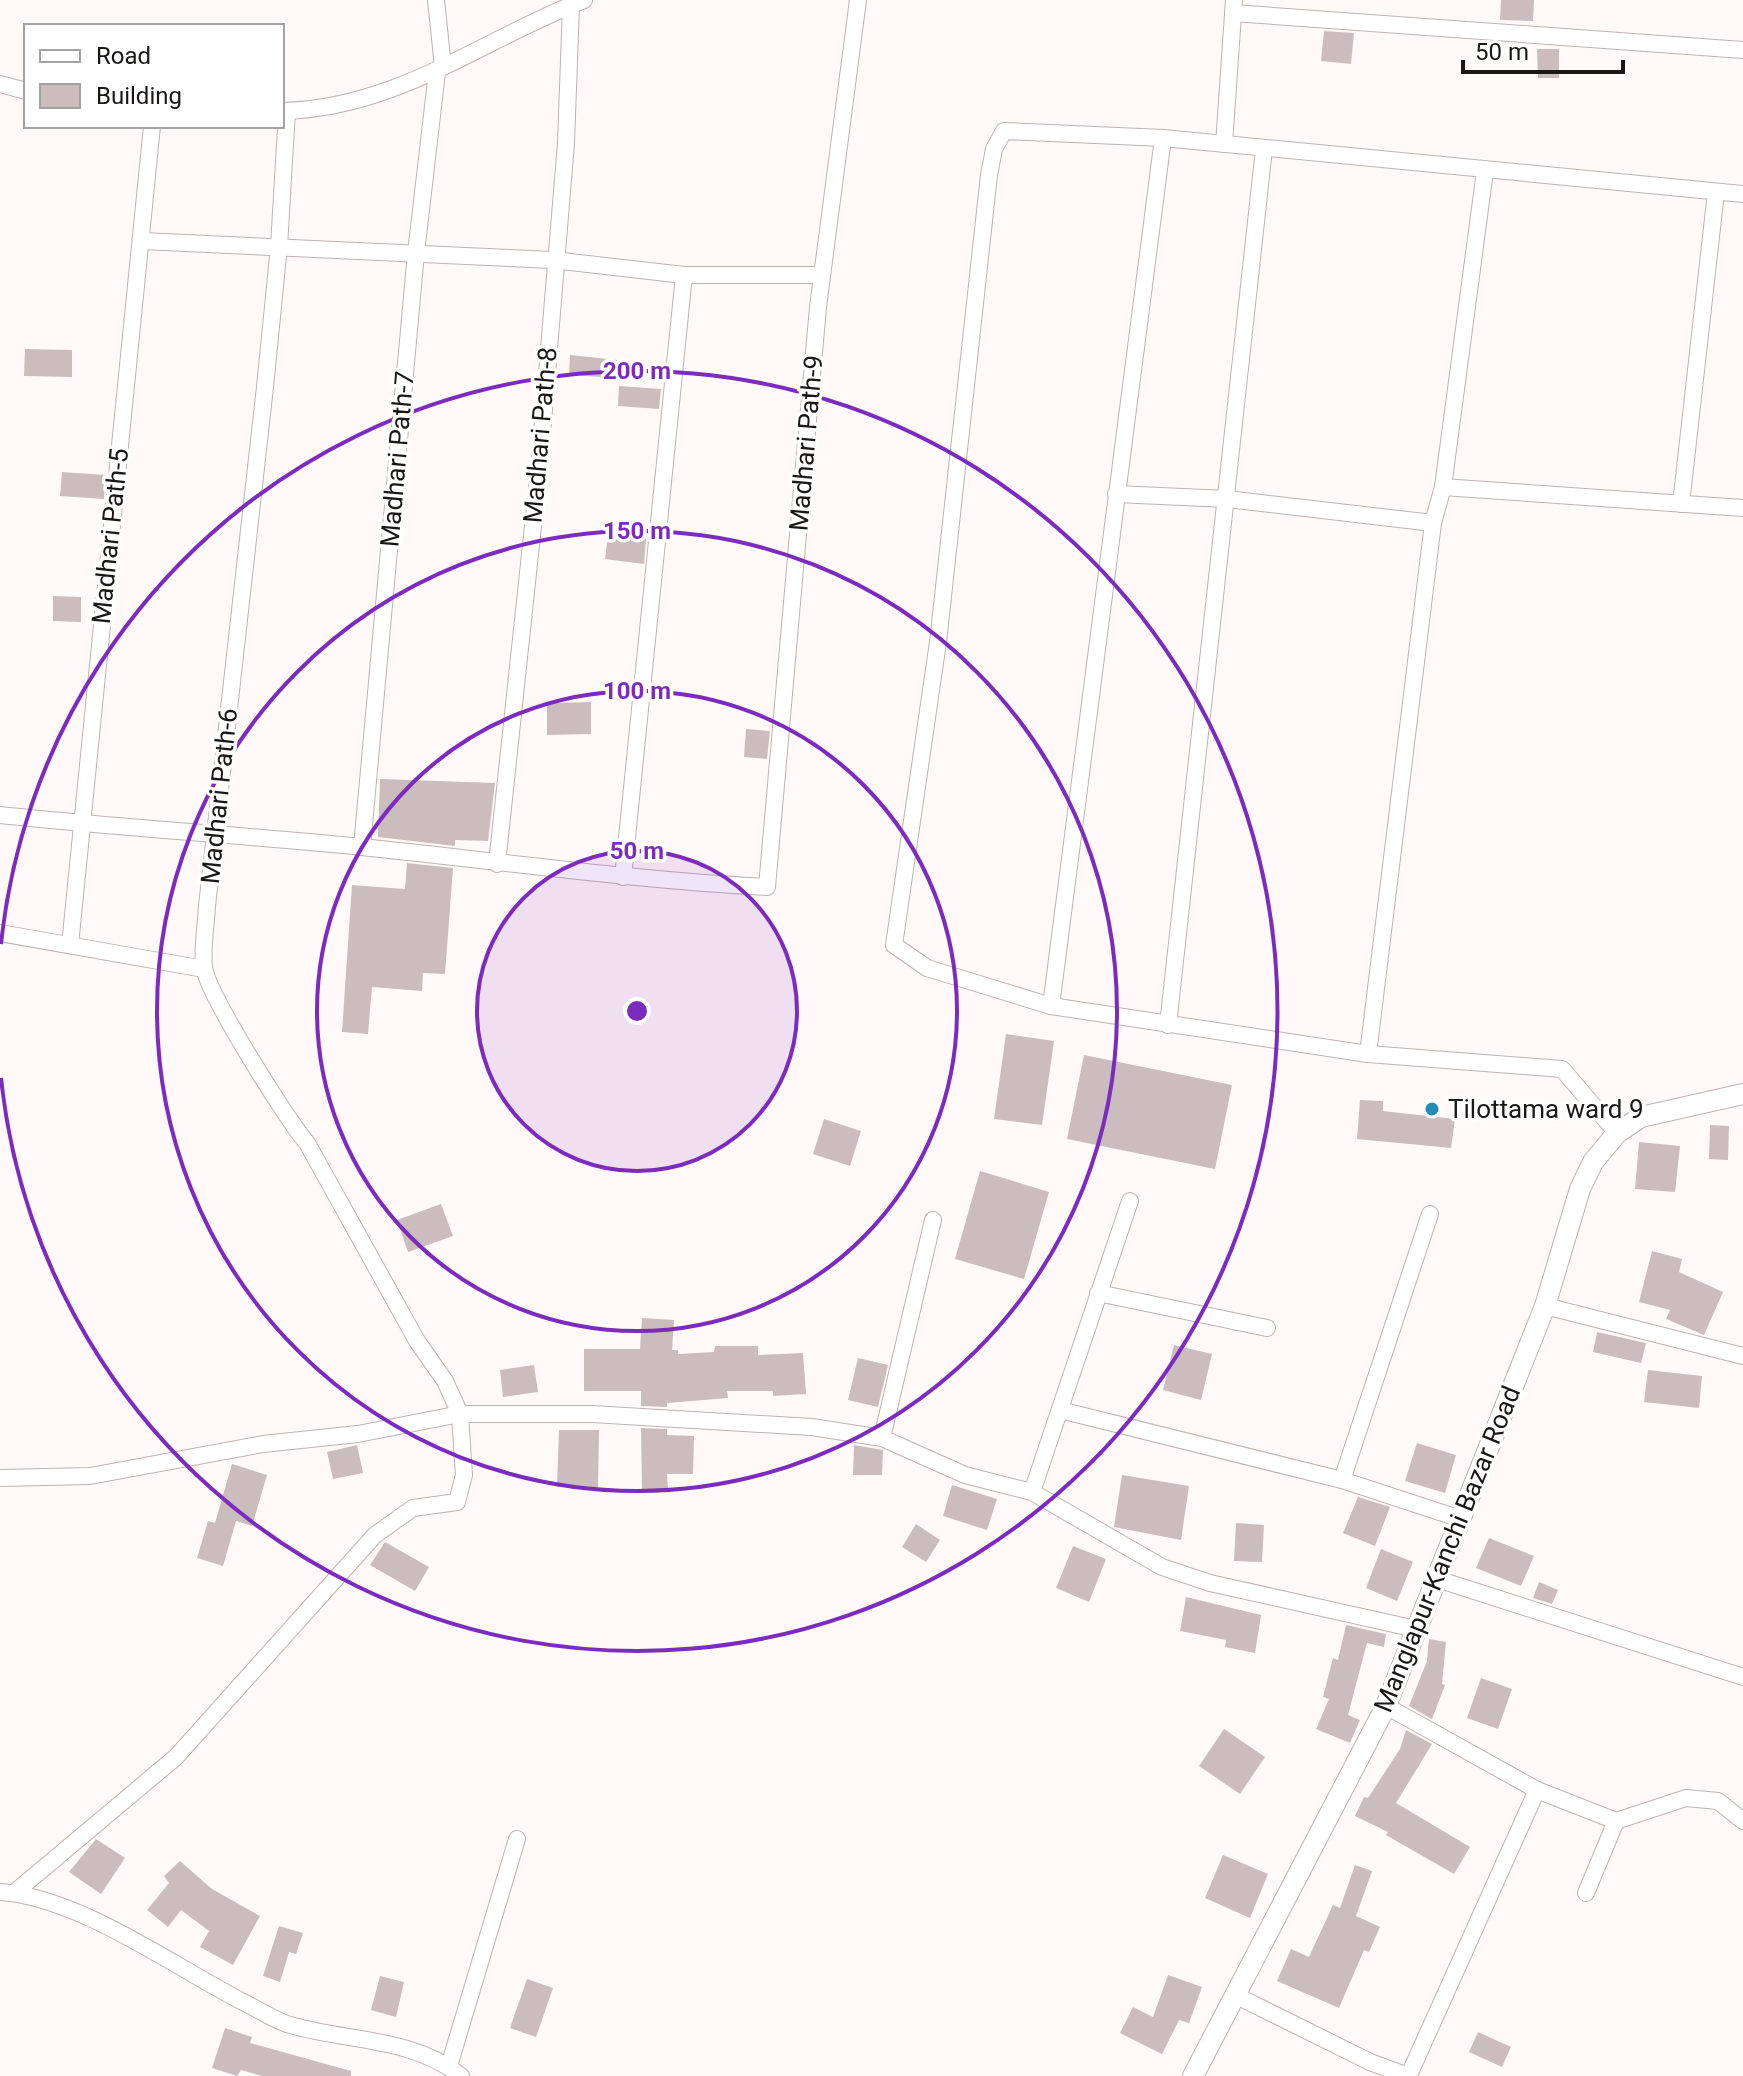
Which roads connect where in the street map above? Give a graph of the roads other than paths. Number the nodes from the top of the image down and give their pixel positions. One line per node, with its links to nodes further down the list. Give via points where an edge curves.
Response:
1 (436, 0): 6 (street, Madhari Path-7)
2 (858, 0): 22 (street, Madhari Path-9)
3 (578, 2): 6 (street); 20 (street, Madhari Path-8)
4 (1233, 7): 5 (street); 12 (street)
5 (1743, 50)
6 (440, 69): 9 (street, via 362,101); 19 (street, Madhari Path-7)
7 (0, 84): 8 (street)
8 (24, 90)
9 (285, 111): 18 (street, Madhari Path-6)
10 (152, 128): 17 (street, Madhari Path-5)
11 (1163, 138): 12 (street); 24 (street); 38 (street, via 1004,131 989,175 938,642 894,945 927,968)
12 (1224, 144): 13 (street)
13 (1264, 149): 14 (street); 25 (street)
14 (1485, 171): 15 (street); 23 (street)
15 (1716, 192): 16 (street); 26 (street)
16 (1743, 194)
17 (142, 241): 18 (street); 30 (street, Madhari Path-5)
18 (279, 246): 19 (street); 31 (street, Madhari Path-6)
19 (416, 253): 20 (street); 32 (street, Madhari Path-7)
20 (553, 260): 21 (street); 33 (street, Madhari Path-8, via 539,470)
21 (684, 275): 22 (street); 34 (street)
22 (822, 275): 34 (street, Madhari Path-9, via 767,887)
23 (1443, 487): 26 (street); 28 (street)
24 (1116, 494): 25 (street); 38 (street)
25 (1227, 499): 28 (street); 39 (street)
26 (1681, 504): 27 (street)
27 (1743, 508)
28 (1433, 523): 40 (street)
29 (0, 815): 30 (street)
30 (79, 824): 31 (street); 36 (street, Madhari Path-5)
31 (214, 837): 32 (street); 37 (street, Madhari Path-6)
32 (362, 847): 33 (street)
33 (497, 864): 34 (street)
34 (623, 877)
35 (0, 933): 36 (street)
36 (70, 945): 37 (street)
37 (204, 969): 51 (street, Madhari Path-6)
38 (1051, 1006): 39 (street)
39 (1168, 1025): 40 (street)
40 (1368, 1054): 42 (street, via 1562,1069)
41 (1743, 1094): 42 (street, Manglapur-Kanchi Bazar Road, via 1653,1113)
42 (1617, 1133): 47 (street, Manglapur-Kanchi Bazar Road, via 1593,1162 1580,1189)
43 (1130, 1201): 46 (street)
44 (1430, 1214): 54 (street)
45 (933, 1220): 52 (street)
46 (1098, 1293): 48 (street); 50 (street)
47 (1545, 1306): 49 (street); 56 (street, Manglapur-Kanchi Bazar Road)
48 (1267, 1328)
49 (1743, 1356)
50 (1060, 1410): 54 (street); 55 (street)
51 (460, 1414): 52 (street, via 592,1414 812,1427); 53 (street, via 90,1476); 65 (street, via 464,1475 457,1502 413,1508 375,1535 176,1757)
52 (882, 1438): 55 (street, via 965,1475)
53 (0, 1478)
54 (1342, 1480): 56 (street)
55 (1032, 1492): 58 (street, via 1162,1567 1210,1583)
56 (1461, 1519): 57 (street, Manglapur-Kanchi Bazar Road)
57 (1437, 1579): 58 (street, Manglapur-Kanchi Bazar Road); 59 (street)
58 (1416, 1629): 60 (street, Manglapur-Kanchi Bazar Road)
59 (1743, 1677)
60 (1386, 1706): 61 (street); 67 (street, Manglapur-Kanchi Bazar Road)
61 (1537, 1790): 62 (street); 69 (street)
62 (1616, 1821): 63 (street, via 1686,1798 1718,1801); 66 (street)
63 (1743, 1821)
64 (517, 1839): 68 (street)
65 (7, 1893): 68 (street, via 105,1925 287,2024 395,2044)
66 (1586, 1893)
67 (1235, 1995): 69 (street, via 1370,2062); 70 (street, Manglapur-Kanchi Bazar Road)
68 (455, 2071)
69 (1409, 2075)
70 (1193, 2076)

